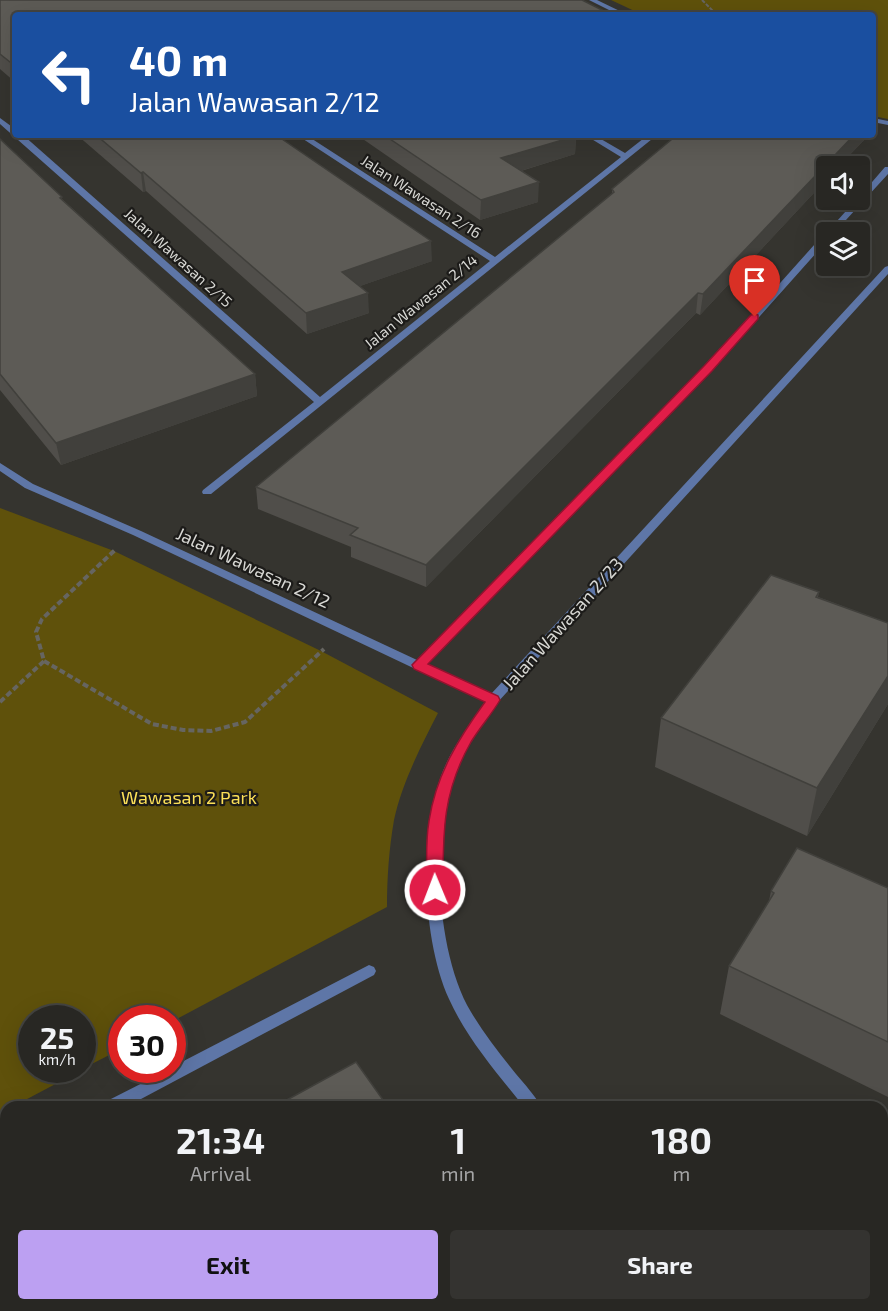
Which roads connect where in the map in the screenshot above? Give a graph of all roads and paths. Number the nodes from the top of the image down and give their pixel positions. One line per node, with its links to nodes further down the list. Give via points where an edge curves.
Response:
1 (592, 0): 3 (street)
2 (702, 0): 4 (path)
3 (618, 12)
4 (714, 12)
5 (0, 120): 6 (street, Jalan Wawasan 2/15)
6 (12, 130)
7 (21, 138): 17 (street, Jalan Wawasan 2/15)
8 (306, 138): 15 (street, Jalan Wawasan 2/16)
9 (593, 138): 11 (street)
10 (649, 138): 11 (street, Jalan Wawasan 2/14)
11 (626, 157): 15 (street, Jalan Wawasan 2/14)
12 (888, 169): 13 (street)
13 (840, 222)
14 (816, 248): 23 (street, via 708,369)
15 (495, 261): 17 (street, Jalan Wawasan 2/14)
16 (888, 269): 24 (street, Jalan Wawasan 2/23)
17 (320, 402): 19 (street, Jalan Wawasan 2/14)
18 (0, 466): 20 (street, Jalan Wawasan 2/12, via 29,486)
19 (207, 492)
20 (137, 533): 21 (street, Jalan Wawasan 2/12); 22 (path, via 42,619 36,632)
21 (345, 630): 22 (path, via 245,722 212,731 152,724); 23 (street, Jalan Wawasan 2/12)
22 (44, 661): 25 (path)
23 (418, 665): 24 (street, Jalan Wawasan 2/12)
24 (493, 700): 28 (street, Jalan Wawasan 2/23, via 465,740 445,782 435,832 437,925 449,982 475,1032)
25 (0, 702)
26 (369, 971): 27 (street)
27 (122, 1101)
28 (528, 1101)

